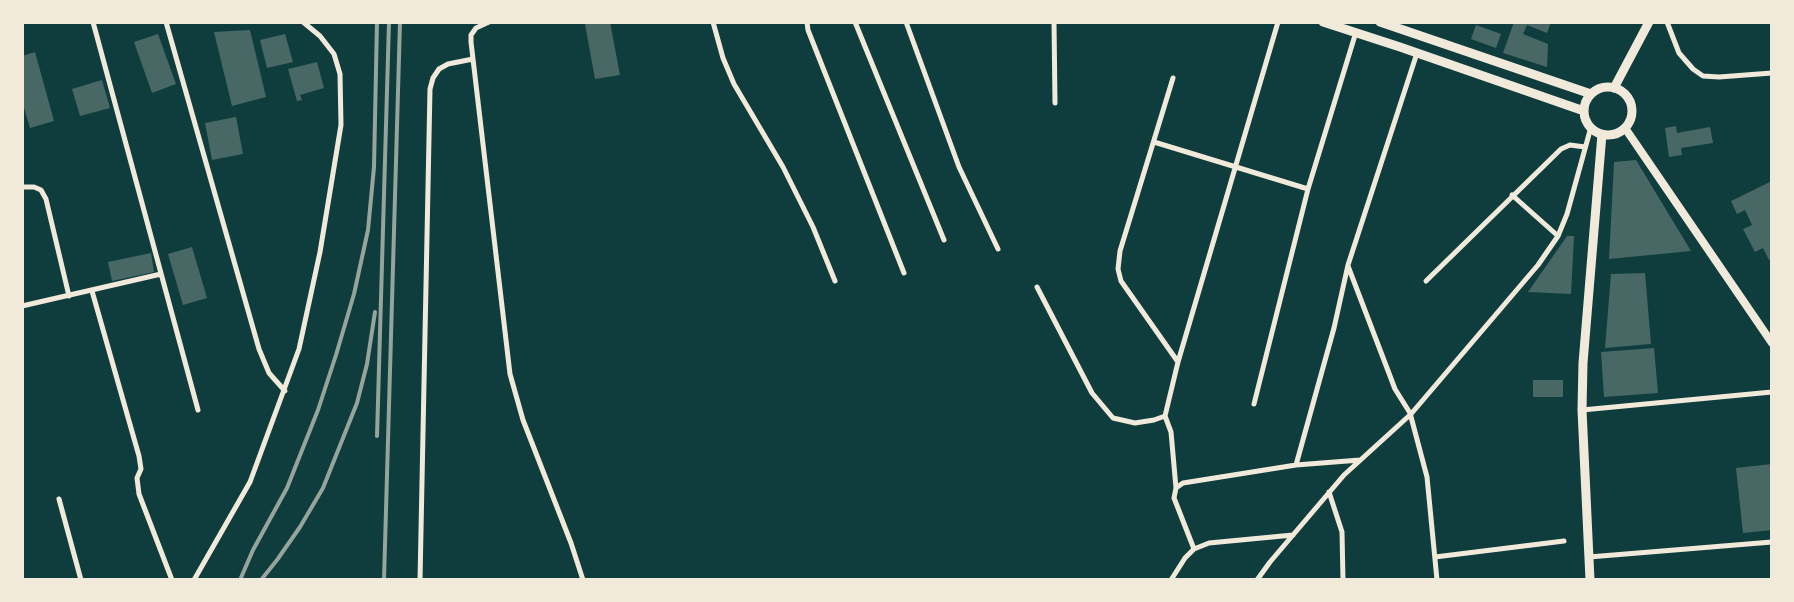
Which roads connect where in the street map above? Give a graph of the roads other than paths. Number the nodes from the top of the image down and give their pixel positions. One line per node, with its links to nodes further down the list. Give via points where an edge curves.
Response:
1 (93, 22): 38 (street)
2 (166, 22): 47 (street, via 259,349 269,373)
3 (303, 22): 47 (street, via 334,54 340,74 341,125 320,252 299,349)
4 (489, 22): 17 (street, via 476,28 471,35)
5 (713, 22): 39 (street, via 734,84 783,167 814,227)
6 (807, 22): 37 (street)
7 (855, 22): 34 (street)
8 (906, 22): 35 (street, via 959,167)
9 (1054, 22): 22 (street)
10 (1278, 22): 29 (street)
11 (1323, 22): 15 (main road)
12 (1380, 22): 21 (main road)
13 (1649, 22): 20 (main road)
14 (1667, 22): 18 (street, via 1679,53 1703,76)
15 (1356, 32): 16 (main road); 31 (street)
16 (1417, 53): 23 (main road); 36 (street)
17 (473, 60): 68 (street, via 448,64 439,69 430,89); 69 (street, via 510,374 523,420)
18 (1772, 73)
19 (1173, 78): 27 (street)
20 (1614, 88): 21 (main road, via 1598,89); 25 (main road, via 1628,97 1631,105 1630,121)
21 (1591, 94): 23 (main road)
22 (1055, 103)
23 (1584, 111): 24 (main road)
24 (1590, 127): 26 (main road); 28 (street)
25 (1625, 128): 26 (main road); 45 (street)
26 (1602, 134): 51 (main road)
27 (1154, 142): 29 (street); 46 (street, via 1120,251 1118,269 1121,280)
28 (1585, 147): 32 (street, via 1570,145 1561,149); 33 (street)
29 (1236, 166): 31 (street); 46 (street)
30 (22, 187): 43 (street, via 41,190 46,199)
31 (1308, 189): 49 (street)
32 (1512, 195): 33 (street); 40 (street)
33 (1558, 236): 52 (street, via 1538,265)
34 (944, 240)
35 (998, 249)
36 (1348, 265): 52 (street, via 1395,388); 55 (street)
37 (904, 273)
38 (161, 274): 42 (street); 50 (street)
39 (836, 281)
40 (1426, 281)
41 (1037, 287): 53 (street, via 1092,393 1113,418 1135,423)
42 (92, 291): 43 (street); 66 (street, via 139,456 139,494)
43 (69, 296): 44 (street)
44 (22, 306)
45 (1772, 343)
46 (1178, 362): 53 (street)
47 (285, 391): 67 (street, via 250,482)
48 (1772, 392): 51 (street)
49 (1254, 404)
50 (198, 410)
51 (1582, 410): 64 (main road)
52 (1411, 414): 54 (street); 63 (street, via 1428,477)
53 (1165, 416): 56 (street, via 1171,432)
54 (1360, 460): 55 (street); 57 (street)
55 (1296, 465): 56 (street, via 1183,484)
56 (1176, 488): 62 (street, via 1174,498)
57 (1329, 492): 59 (street); 72 (street, via 1343,537)
58 (58, 499): 65 (street)
59 (1293, 535): 62 (street, via 1209,542); 71 (street)
60 (1564, 541): 63 (street)
61 (1772, 542): 64 (street)
62 (1194, 549): 70 (street)
63 (1435, 557): 73 (street)
64 (1588, 557): 74 (main road)
65 (81, 580)
66 (172, 580)
67 (194, 580)
68 (420, 580)
69 (582, 580)
70 (1171, 580)
71 (1257, 580)
72 (1343, 580)
73 (1437, 580)
74 (1590, 580)

